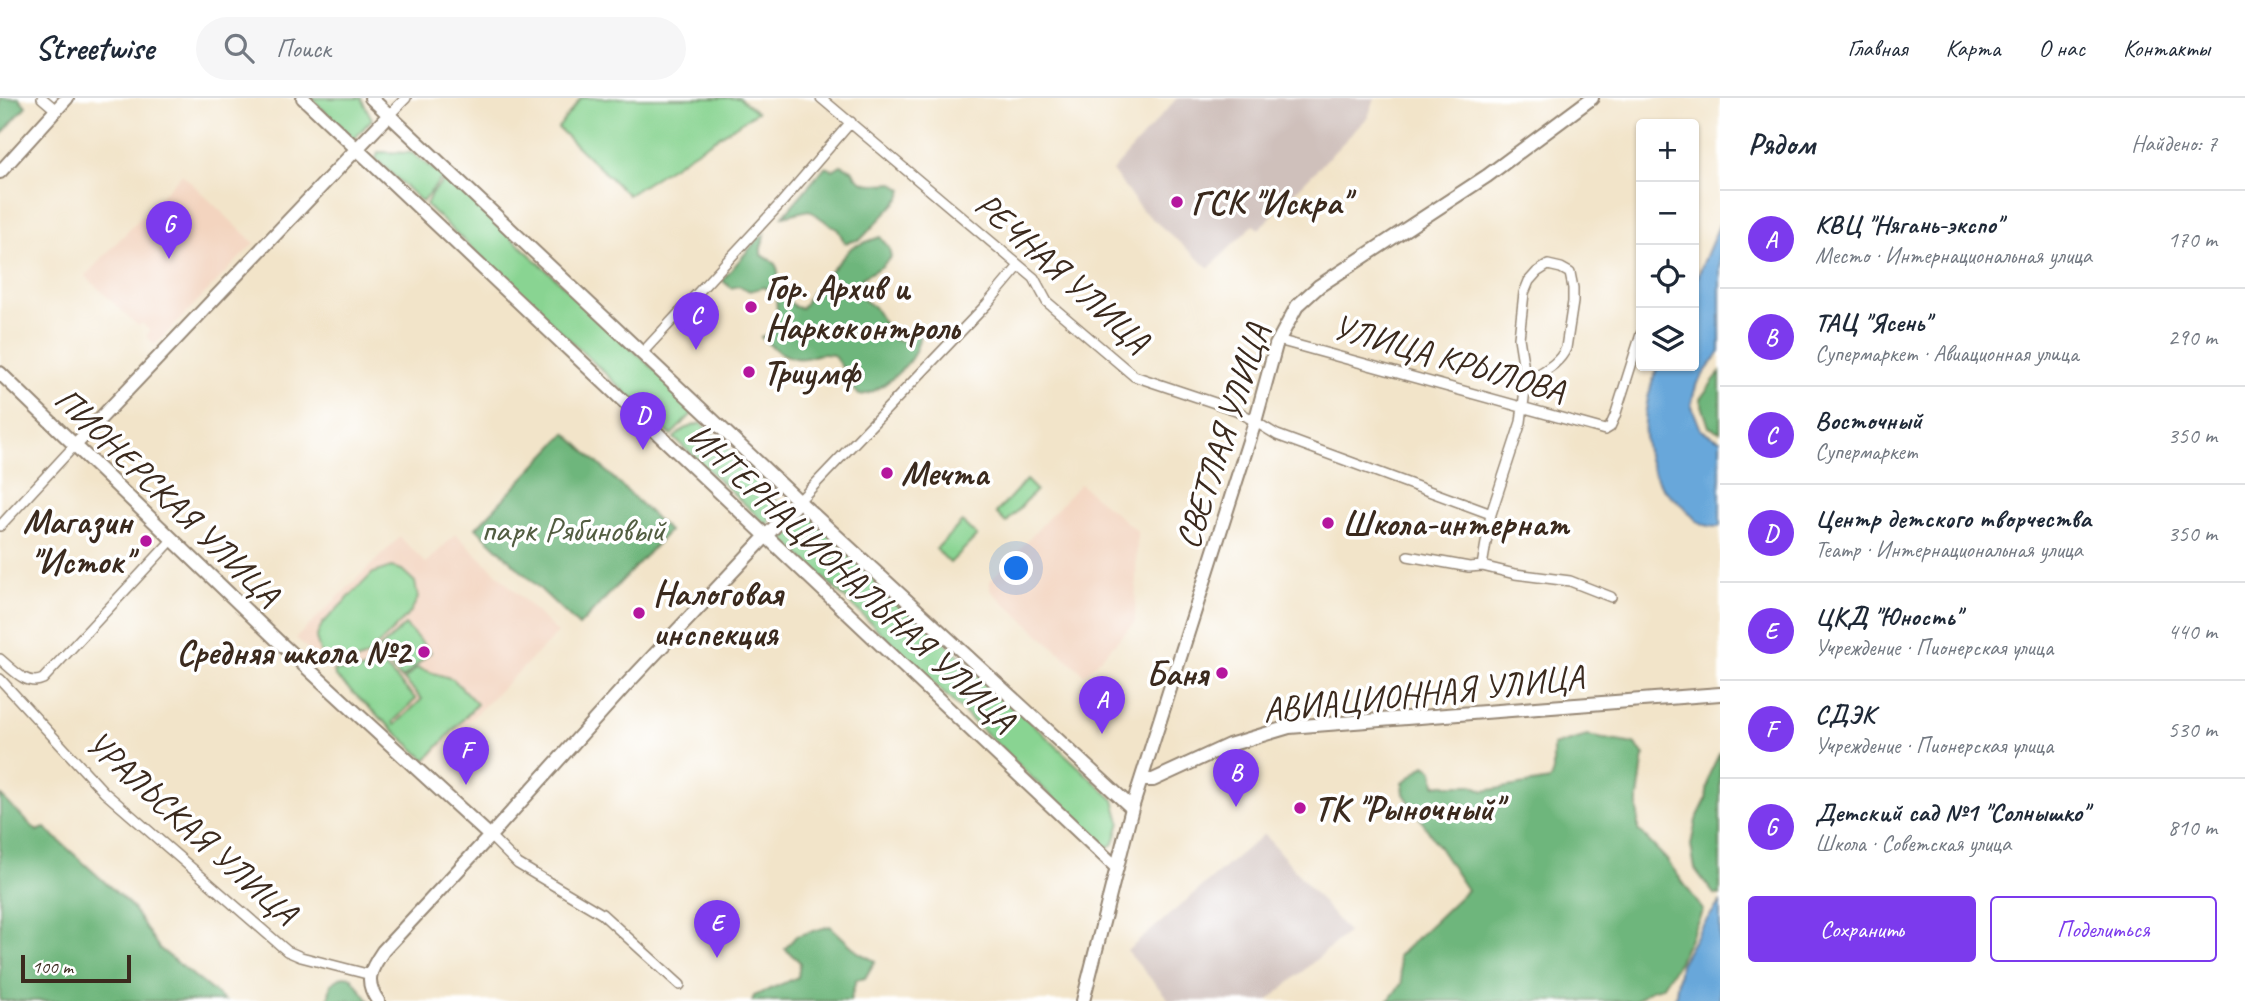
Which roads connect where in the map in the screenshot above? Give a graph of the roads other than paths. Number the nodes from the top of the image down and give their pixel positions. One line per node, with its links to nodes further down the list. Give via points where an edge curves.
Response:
1 (42, 98): 8 (street)
2 (67, 98): 8 (street)
3 (303, 98): 11 (street, ИНТЕРНАЦИОНАЛЬНАЯ УЛИЦА)
4 (371, 98): 9 (street, ИНТЕРНАЦИОНАЛЬНАЯ УЛИЦА)
5 (406, 98): 9 (street)
6 (821, 98): 10 (street, РЕЧНАЯ УЛИЦА)
7 (1592, 98): 14 (street, СВЕТЛАЯ УЛИЦА, via 1488,176 1319,286 1297,306)
8 (56, 110): 12 (street)
9 (389, 115): 11 (street); 16 (street, ИНТЕРНАЦИОНАЛЬНАЯ УЛИЦА)
10 (852, 122): 13 (street, РЕЧНАЯ УЛИЦА); 16 (street)
11 (357, 150): 21 (street); 25 (street, ИНТЕРНАЦИОНАЛЬНАЯ УЛИЦА)
12 (0, 172)
13 (1019, 266): 20 (street, РЕЧНАЯ УЛИЦА, via 1034,278 1047,302 1134,376 1236,410); 22 (street)
14 (1278, 340): 19 (street, УЛИЦА КРЫЛОВА); 20 (street, СВЕТЛАЯ УЛИЦА)
15 (1636, 350): 19 (street, УЛИЦА КРЫЛОВА, via 1615,415 1605,430)
16 (642, 353): 22 (street, ИНТЕРНАЦИОНАЛЬНАЯ УЛИЦА)
17 (0, 373): 21 (street, ПИОНЕРСКАЯ УЛИЦА)
18 (1525, 382): 18 (street, via 1519,338 1524,293 1536,272 1548,265 1561,268 1570,273 1573,288 1566,348 1556,363); 19 (street)
19 (1523, 409): 23 (street)
20 (1255, 422): 23 (street, РЕЧНАЯ УЛИЦА, via 1277,435); 33 (street, СВЕТЛАЯ УЛИЦА)
21 (76, 444): 24 (street); 26 (street, ПИОНЕРСКАЯ УЛИЦА)
22 (799, 501): 25 (street); 34 (street, ИНТЕРНАЦИОНАЛЬНАЯ УЛИЦА)
23 (1491, 514): 28 (street)
24 (0, 526)
25 (768, 536): 35 (street, via 625,685); 36 (street, ИНТЕРНАЦИОНАЛЬНАЯ УЛИЦА)
26 (173, 539): 30 (street, via 43,679 29,681); 35 (street, ПИОНЕРСКАЯ УЛИЦА)
27 (1408, 556): 28 (street)
28 (1482, 566): 29 (street, via 1570,582)
29 (1611, 597)
30 (0, 659)
31 (0, 679): 37 (street, УРАЛЬСКАЯ УЛИЦА, via 104,792 287,951)
32 (1720, 694): 33 (street, АВИАЦИОННАЯ УЛИЦА, via 1289,727 1229,745 1153,780)
33 (1140, 780): 34 (street, СВЕТЛАЯ УЛИЦА)
34 (1132, 808): 36 (street, СВЕТЛАЯ УЛИЦА)
35 (490, 836): 37 (street, via 383,951 372,966); 38 (street, ПИОНЕРСКАЯ УЛИЦА, via 518,864 602,914)
36 (1117, 868): 40 (street, СВЕТЛАЯ УЛИЦА)
37 (370, 980): 39 (street)
38 (680, 985)
39 (377, 1001)
40 (1083, 1001)

